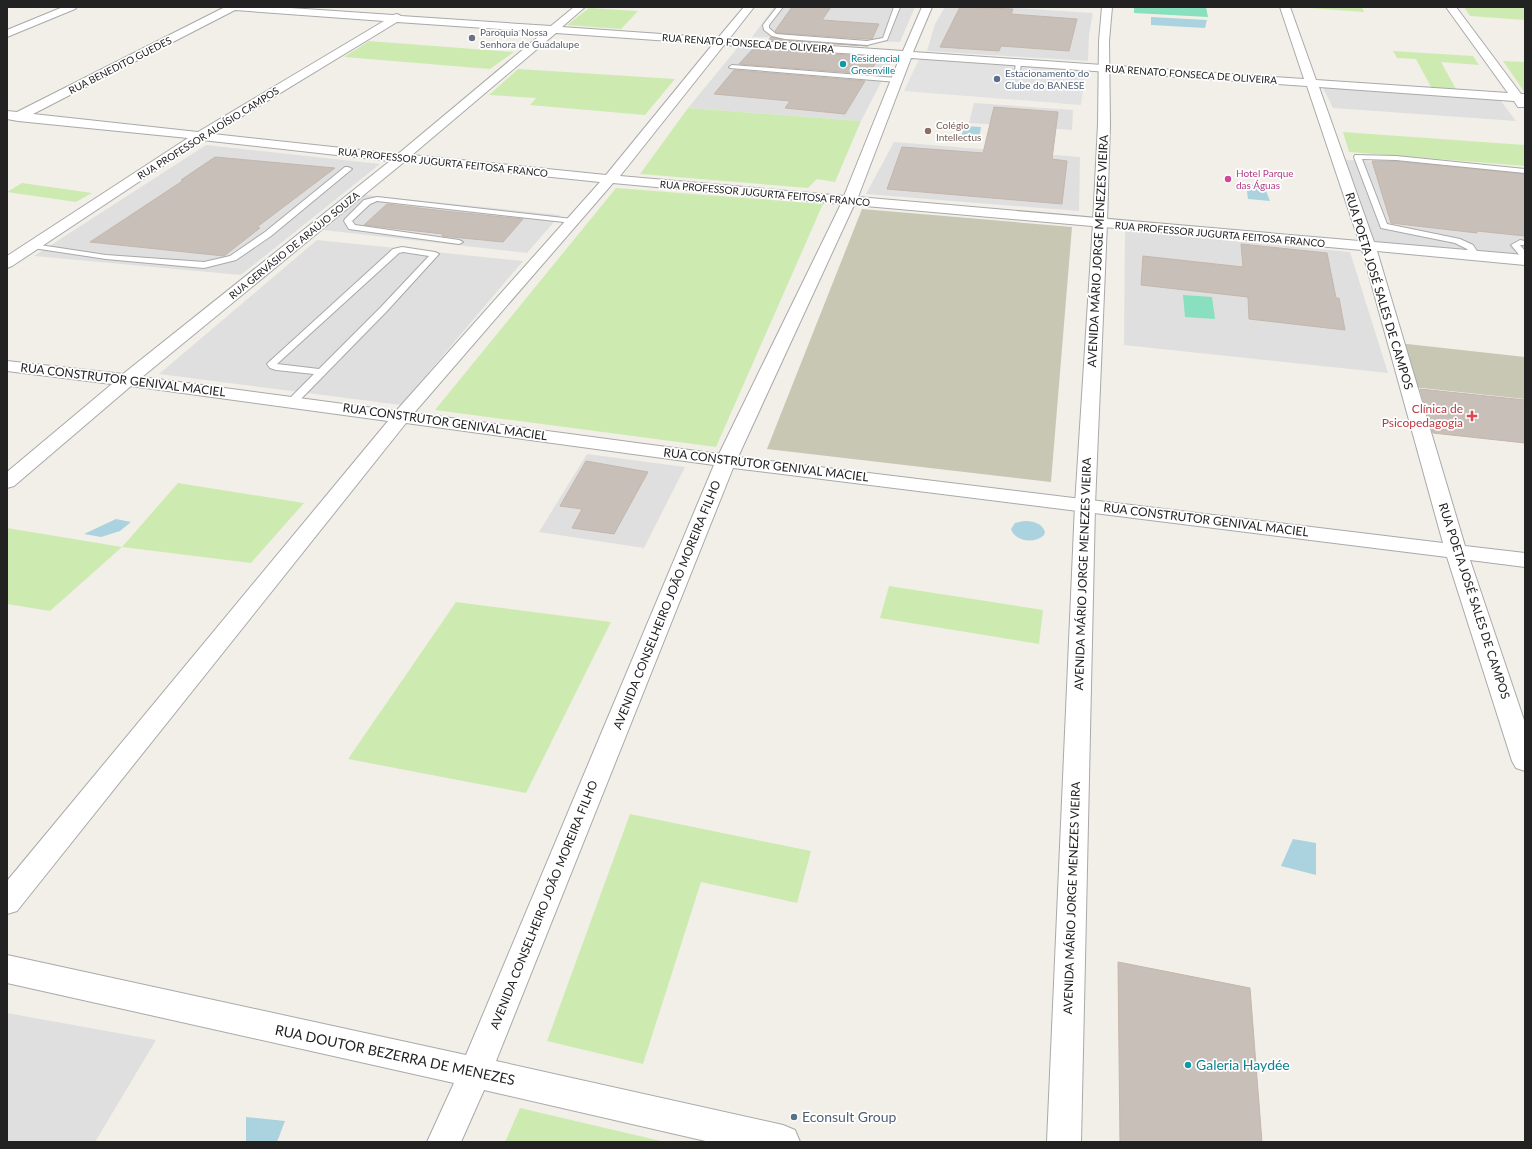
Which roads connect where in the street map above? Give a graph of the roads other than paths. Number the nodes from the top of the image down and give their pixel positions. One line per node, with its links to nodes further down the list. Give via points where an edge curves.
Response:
1 (72, 7): 14 (street)
2 (233, 7): 12 (street, RUA RENATO FONSECA DE OLIVEIRA); 23 (street, RUA BENEDITO GUEDES)
3 (412, 7): 12 (street, RUA PROFESSOR ALOÍSIO CAMPOS)
4 (580, 7): 13 (street, RUA GERVÁSIO DE ARAÚJO SOUZA)
5 (749, 7): 15 (street)
6 (780, 7): 7 (lane, via 766,25 766,29 774,35 867,43 885,39)
7 (897, 7)
8 (927, 7): 16 (street, AVENIDA CONSELHEIRO JOÃO MOREIRA FILHO)
9 (1106, 7): 18 (street, AVENIDA MÁRIO JORGE MENEZES VIEIRA)
10 (1285, 7): 20 (street, RUA POETA JOSÉ SALES DE CAMPOS)
11 (1451, 7): 21 (street)
12 (394, 18): 13 (street, RUA RENATO FONSECA DE OLIVEIRA); 25 (street, RUA PROFESSOR ALOÍSIO CAMPOS)
13 (554, 30): 15 (street, RUA RENATO FONSECA DE OLIVEIRA); 26 (street, RUA GERVÁSIO DE ARAÚJO SOUZA)
14 (7, 34)
15 (720, 42): 16 (street, RUA RENATO FONSECA DE OLIVEIRA); 29 (street)
16 (907, 54): 18 (street, RUA RENATO FONSECA DE OLIVEIRA, via 1018,67); 19 (street, AVENIDA CONSELHEIRO JOÃO MOREIRA FILHO)
17 (732, 67): 19 (lane)
18 (1104, 68): 20 (street, RUA RENATO FONSECA DE OLIVEIRA); 32 (street, AVENIDA MÁRIO JORGE MENEZES VIEIRA)
19 (897, 80): 30 (street, AVENIDA CONSELHEIRO JOÃO MOREIRA FILHO)
20 (1310, 82): 21 (street, RUA RENATO FONSECA DE OLIVEIRA); 36 (street, RUA POETA JOSÉ SALES DE CAMPOS)
21 (1521, 97): 22 (street)
22 (1525, 108)
23 (13, 116): 24 (street, RUA BENEDITO GUEDES); 25 (street, RUA PROFESSOR JUGURTA FEITOSA FRANCO)
24 (7, 122)
25 (200, 136): 26 (street, RUA PROFESSOR JUGURTA FEITOSA FRANCO); 35 (street, RUA PROFESSOR ALOÍSIO CAMPOS)
26 (401, 158): 29 (street, RUA PROFESSOR JUGURTA FEITOSA FRANCO); 43 (street, RUA GERVÁSIO DE ARAÚJO SOUZA)
27 (348, 169): 35 (lane, via 268,234 233,258 218,263 106,257)
28 (1525, 171): 37 (lane, via 1396,158 1358,157 1384,226 1457,241 1470,247)
29 (610, 179): 30 (street, RUA PROFESSOR JUGURTA FEITOSA FRANCO); 31 (street)
30 (849, 201): 32 (street, RUA PROFESSOR JUGURTA FEITOSA FRANCO); 46 (street, AVENIDA CONSELHEIRO JOÃO MOREIRA FILHO)
31 (573, 221): 33 (lane, via 377,199 368,202 348,221 352,227 360,229); 45 (street)
32 (1100, 223): 36 (street, RUA PROFESSOR JUGURTA FEITOSA FRANCO); 48 (street, AVENIDA MÁRIO JORGE MENEZES VIEIRA)
33 (459, 242)
34 (1525, 243): 38 (lane, via 1515,245)
35 (33, 246): 40 (street, RUA PROFESSOR ALOÍSIO CAMPOS)
36 (1368, 246): 37 (street, RUA PROFESSOR JUGURTA FEITOSA FRANCO); 49 (street, RUA POETA JOSÉ SALES DE CAMPOS)
37 (1476, 256): 39 (street, RUA PROFESSOR JUGURTA FEITOSA FRANCO)
38 (1525, 256)
39 (1525, 260)
40 (7, 263)
41 (7, 366): 43 (street, RUA CONSTRUTOR GENIVAL MACIEL)
42 (321, 372): 42 (lane, via 384,309 435,254 402,249 396,251 272,364 279,368); 44 (lane)
43 (128, 380): 44 (street, RUA CONSTRUTOR GENIVAL MACIEL); 47 (street, RUA GERVÁSIO DE ARAÚJO SOUZA)
44 (293, 401): 45 (street, RUA CONSTRUTOR GENIVAL MACIEL)
45 (402, 416): 46 (street, RUA CONSTRUTOR GENIVAL MACIEL); 52 (street)
46 (726, 461): 48 (street, RUA CONSTRUTOR GENIVAL MACIEL); 54 (street, AVENIDA CONSELHEIRO JOÃO MOREIRA FILHO)
47 (7, 482)
48 (1085, 505): 49 (street, RUA CONSTRUTOR GENIVAL MACIEL); 57 (street, AVENIDA MÁRIO JORGE MENEZES VIEIRA)
49 (1456, 551): 50 (street, RUA CONSTRUTOR GENIVAL MACIEL); 51 (street, RUA POETA JOSÉ SALES DE CAMPOS)
50 (1525, 560)
51 (1525, 761)
52 (7, 902)
53 (7, 969): 54 (street, RUA DOUTOR BEZERRA DE MENEZES)
54 (475, 1072): 55 (street, AVENIDA CONSELHEIRO JOÃO MOREIRA FILHO); 56 (street, RUA DOUTOR BEZERRA DE MENEZES)
55 (444, 1142)
56 (783, 1142)
57 (1064, 1142)

